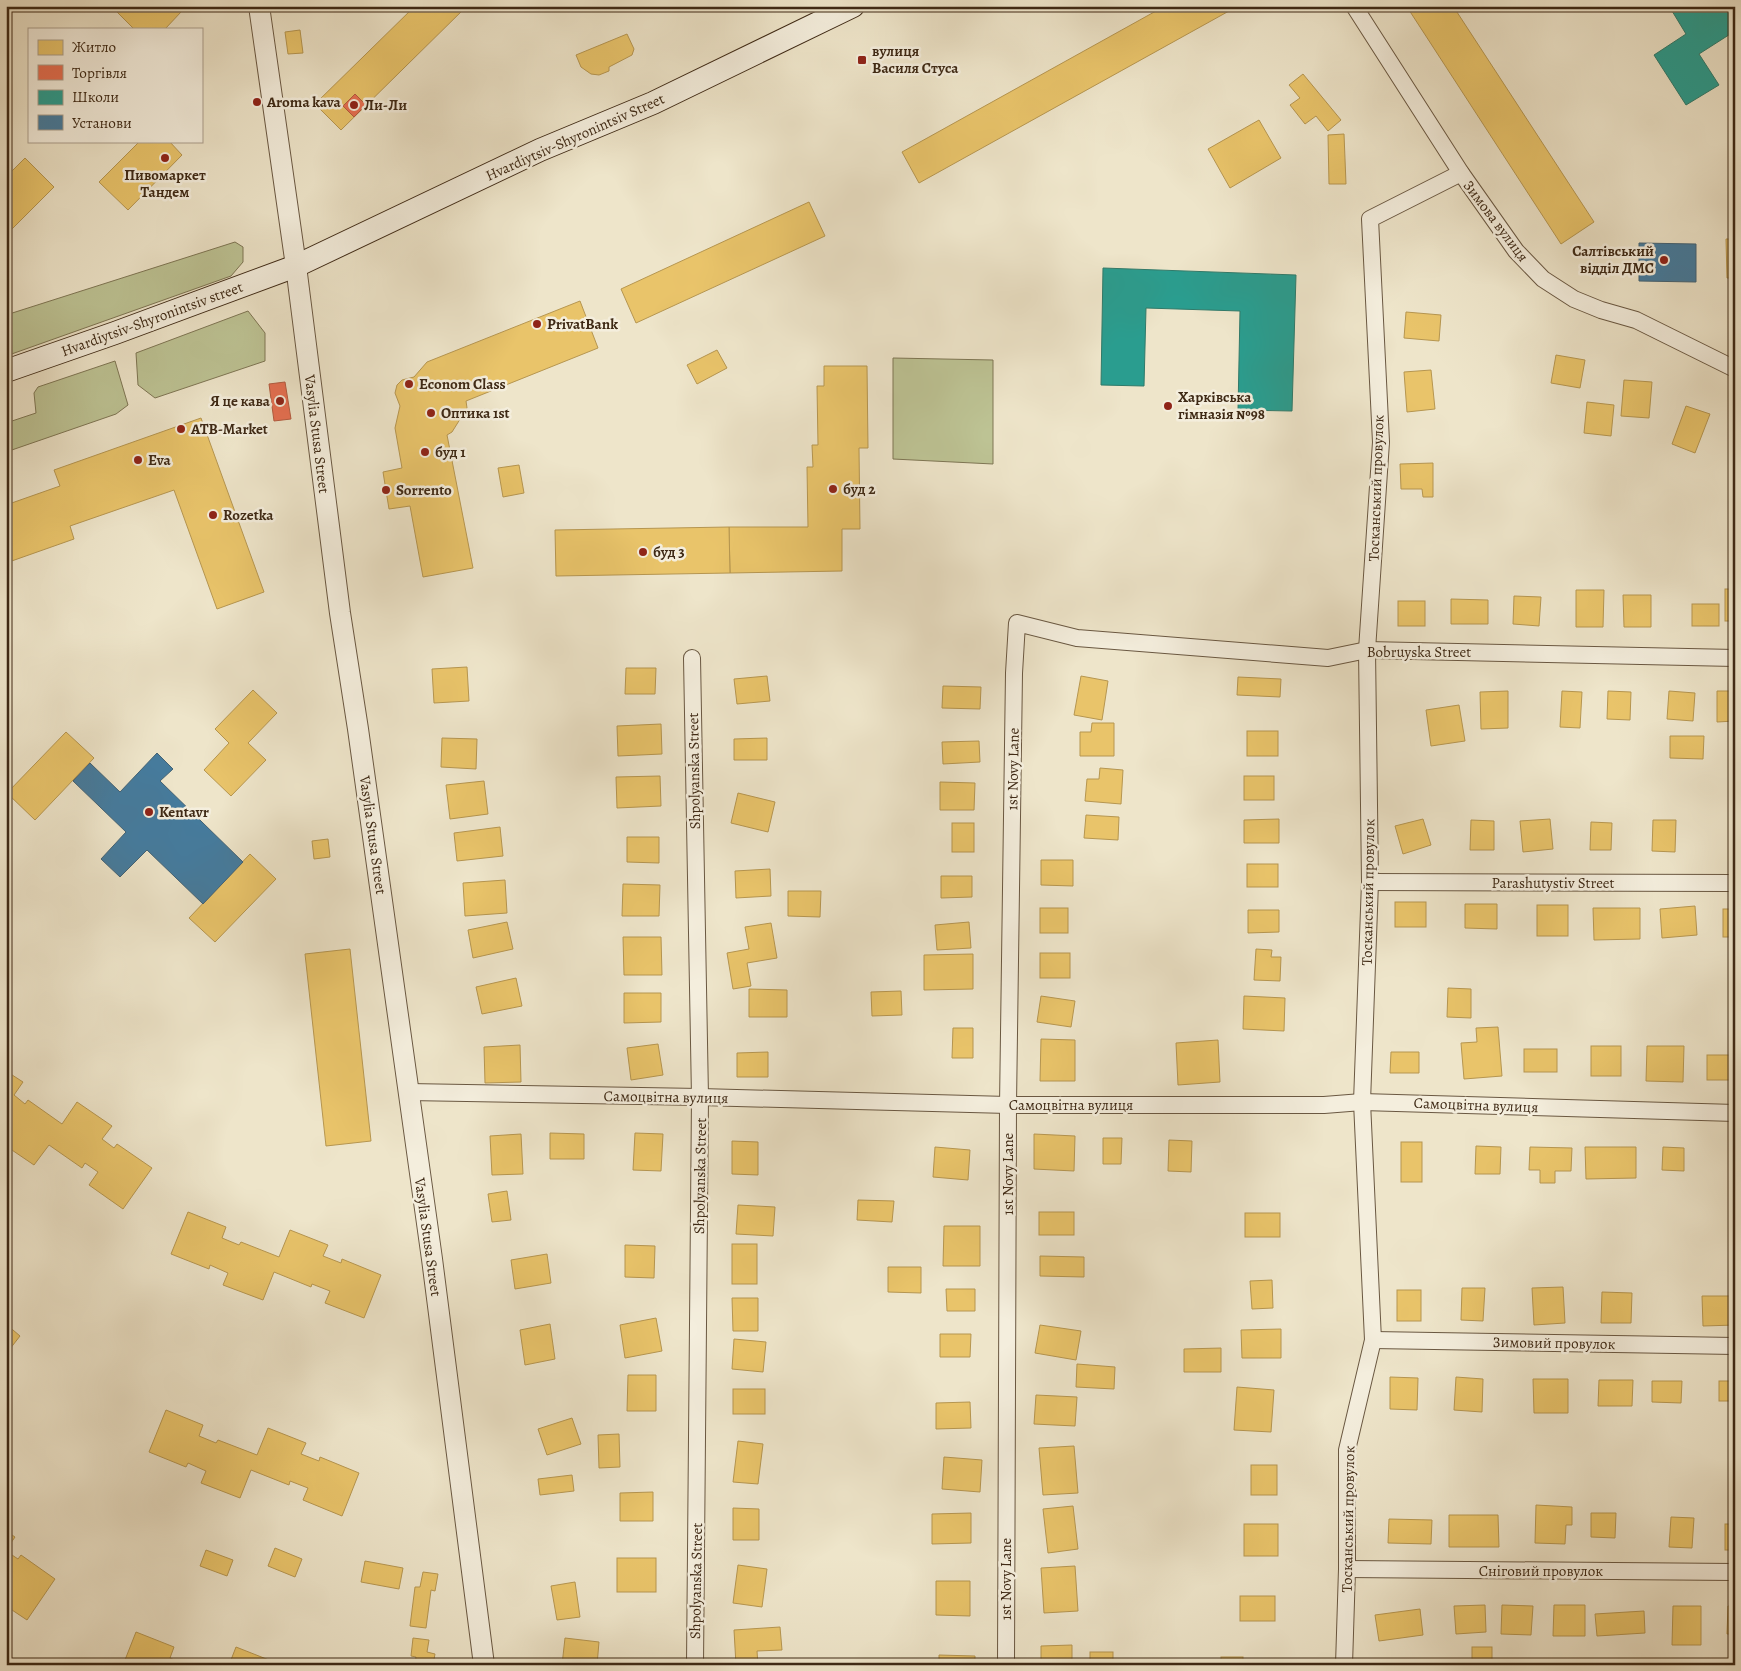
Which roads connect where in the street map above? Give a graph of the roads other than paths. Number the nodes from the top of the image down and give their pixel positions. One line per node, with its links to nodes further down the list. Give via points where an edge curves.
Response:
1 (259, 6): 5 (street, Vasylia Stusa Street)
2 (853, 6): 5 (main road, Hvardiytsiv-Shyronintsiv Street, via 662,99 540,150)
3 (1354, 6): 4 (street, Зимова вулиця)
4 (1461, 172): 6 (street, Зимова вулиця, via 1516,251 1542,279 1574,299 1636,320); 9 (street, Тосканський провулок, via 1370,219 1381,442)
5 (296, 266): 7 (main road, Hvardiytsiv-Shyronintsiv street); 14 (street, Vasylia Stusa Street, via 339,604)
6 (1735, 369)
7 (6, 371)
8 (1017, 623): 9 (street, Bobruyska Street, via 1077,638 1328,658); 17 (street, 1st Novy Lane)
9 (1368, 650): 11 (street, Bobruyska Street); 12 (street, Тосканський провулок)
10 (692, 658): 15 (street, Shpolyanska Street)
11 (1735, 658)
12 (1370, 882): 13 (street, Parashutystiv Street); 16 (street, Тосканський провулок)
13 (1735, 883)
14 (408, 1092): 15 (street, Самоцвітна вулиця); 23 (street, Vasylia Stusa Street)
15 (700, 1097): 17 (street, Самоцвітна вулиця); 24 (street, Shpolyanska Street)
16 (1362, 1102): 17 (street, Самоцвітна вулиця, via 1324,1105); 18 (street, Самоцвітна вулиця); 19 (street, Тосканський провулок)
17 (1008, 1105): 25 (street, 1st Novy Lane)
18 (1735, 1113)
19 (1373, 1340): 20 (street, Зимовий провулок); 21 (street, Тосканський провулок, via 1347,1450)
20 (1735, 1346)
21 (1347, 1569): 22 (street, Сніговий провулок); 26 (street, Тосканський провулок)
22 (1735, 1572)
23 (484, 1665)
24 (695, 1665)
25 (1006, 1665)
26 (1344, 1665)

